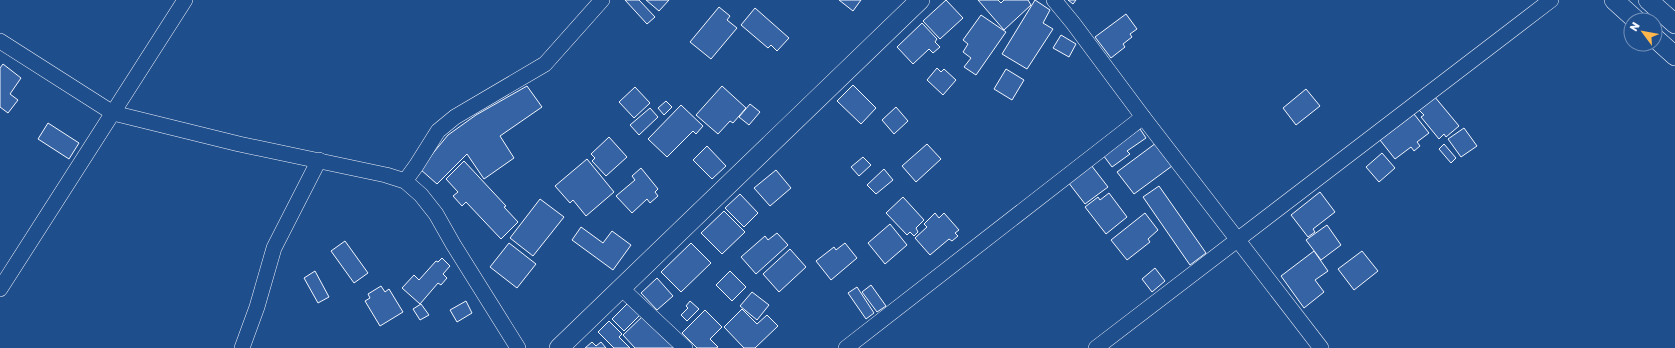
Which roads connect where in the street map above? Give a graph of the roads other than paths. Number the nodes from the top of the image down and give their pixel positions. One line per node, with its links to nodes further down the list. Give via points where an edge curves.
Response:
1 (185, 0): 13 (street)
2 (602, 0): 16 (street, via 544,64 455,117 438,131)
3 (920, 0): 18 (street)
4 (1054, 0): 14 (street)
5 (1551, 0): 17 (street)
6 (1614, 0): 8 (street)
7 (1648, 0): 9 (street)
8 (1627, 12)
9 (1675, 24)
10 (0, 41): 13 (street)
11 (1663, 45): 12 (street)
12 (1675, 56)
13 (113, 113): 15 (street, via 239,144); 19 (street)
14 (1143, 117): 17 (street); 24 (street)
15 (319, 160): 16 (street); 20 (street, via 274,248)
16 (405, 181): 21 (street, via 418,191 436,214)
17 (1238, 239): 25 (street); 26 (street)
18 (621, 288): 22 (street); 23 (street)
19 (0, 289)
20 (242, 348)
21 (518, 348)
22 (558, 348)
23 (685, 348)
24 (846, 348)
25 (1096, 348)
26 (1322, 348)

